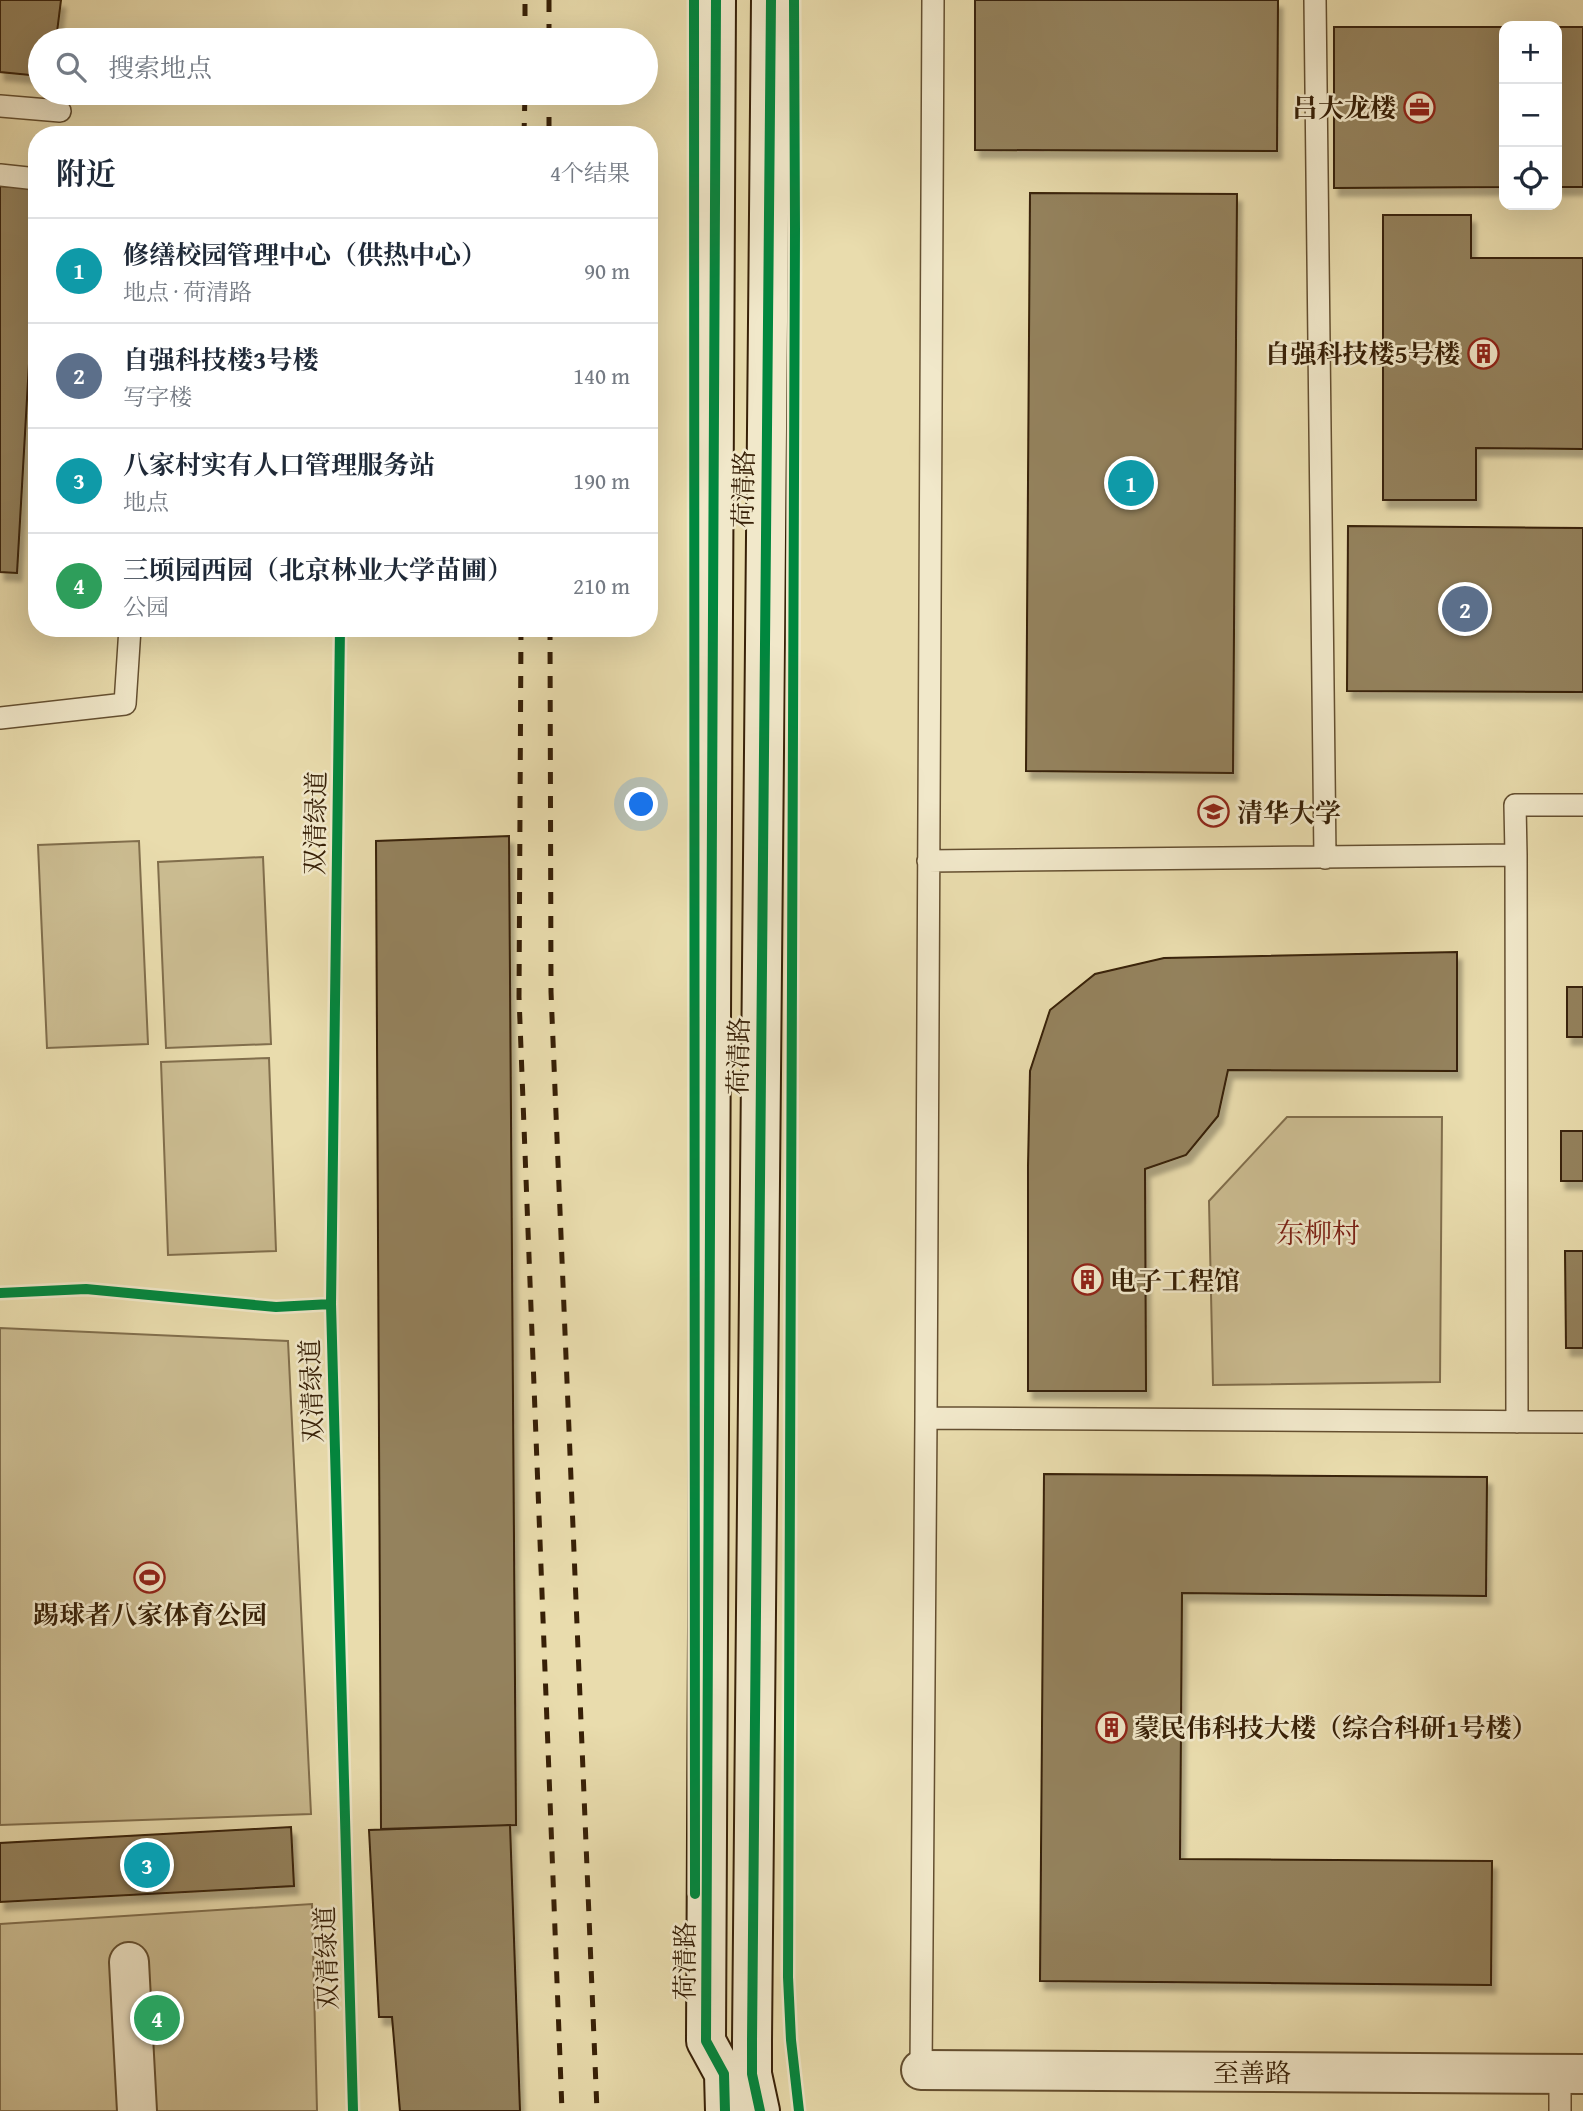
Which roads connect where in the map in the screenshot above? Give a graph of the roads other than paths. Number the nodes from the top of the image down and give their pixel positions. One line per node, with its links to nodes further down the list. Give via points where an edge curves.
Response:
1 (716, 0): 22 (main road, 荷清路, via 706,2041 724,2074)
2 (771, 0): 23 (main road, 荷清路, via 752,2074)
3 (933, 0): 14 (lane)
4 (1315, 0): 13 (lane)
5 (0, 106): 6 (lane)
6 (60, 111)
7 (0, 175): 8 (lane)
8 (28, 178)
9 (129, 637): 10 (lane, via 125,704)
10 (0, 718)
11 (1583, 805): 12 (lane, via 1515,805)
12 (1516, 855): 13 (lane); 16 (lane)
13 (1325, 858): 14 (lane)
14 (928, 861): 15 (lane)
15 (926, 1418): 16 (lane); 19 (lane)
16 (1517, 1422): 17 (lane)
17 (1583, 1422)
18 (129, 1962): 21 (main road)
19 (921, 2070): 20 (main road, 至善路)
20 (1568, 2086)
21 (137, 2111)
22 (725, 2111)
23 (760, 2111)

